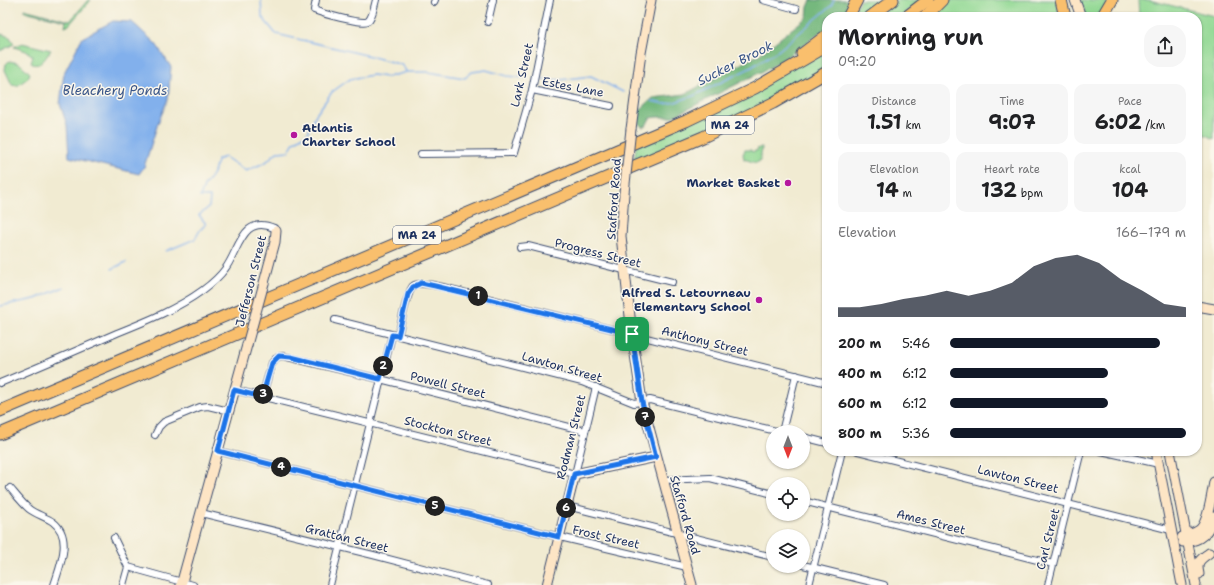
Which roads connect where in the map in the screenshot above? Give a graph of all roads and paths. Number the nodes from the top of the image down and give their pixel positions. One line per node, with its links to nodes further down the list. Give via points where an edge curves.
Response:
1 (316, 0): 2 (street, via 314,10 365,22 371,16)
2 (376, 0)
3 (492, 0): 23 (street)
4 (550, 0): 28 (street, Lark Street)
5 (650, 0): 35 (street, Stafford Road, bridge, via 624,193 621,236)
6 (763, 0): 14 (street)
7 (857, 0): 15 (highway)
8 (893, 0): 16 (highway)
9 (928, 0): 17 (highway)
10 (942, 0): 18 (highway)
11 (1062, 0): 19 (highway); 20 (street)
12 (1075, 0): 21 (street)
13 (1112, 0): 22 (highway)
14 (796, 9)
15 (851, 12)
16 (877, 12)
17 (912, 12)
18 (930, 12)
19 (1064, 12)
20 (1067, 12)
21 (1079, 12)
22 (1105, 12)
23 (488, 22)
24 (822, 39): 31 (highway, via 774,73)
25 (822, 49): 31 (highway, MA 24, via 761,85)
26 (822, 75): 29 (highway, MA 24)
27 (822, 81): 29 (highway)
28 (532, 90): 30 (street, Estes Lane); 32 (street, Lark Street, via 514,153)
29 (773, 103): 56 (highway, MA 24, via 679,148)
30 (611, 106)
31 (686, 121): 50 (highway, MA 24)
32 (421, 154)
33 (276, 231): 45 (street, Jefferson Street, via 264,226 246,231 226,269 203,290 177,306); 47 (street, Jefferson Street, bridge)
34 (520, 248): 35 (street, Progress Street, via 528,246)
35 (625, 270): 36 (street, Progress Street); 40 (street, Stafford Road)
36 (672, 282)
37 (1202, 307): 38 (street)
38 (1214, 309)
39 (336, 320): 41 (street, Lawton Street)
40 (632, 334): 41 (street, Anthony Street, via 421,283 415,285 408,294); 42 (street, Anthony Street); 49 (street, Stafford Road)
41 (395, 336): 43 (street); 46 (street, Lawton Street)
42 (796, 374): 44 (street, Anthony Street); 53 (street)
43 (380, 379): 48 (street, Powell Street, via 279,356 272,363); 52 (street); 55 (street, Powell Street)
44 (822, 381)
45 (0, 383)
46 (596, 387): 49 (street, Lawton Street, via 634,403); 55 (street, Rodman Street)
47 (234, 390): 48 (street, Stockton Street); 51 (street, Jefferson Street)
48 (262, 397): 52 (street, Stockton Street)
49 (642, 402): 54 (street, Lawton Street, via 650,400); 67 (street, Stafford Road)
50 (0, 411)
51 (229, 411): 57 (street, via 208,406 200,407 164,422); 60 (street, Jefferson Street)
52 (370, 424): 69 (street, Stockton Street); 72 (street)
53 (783, 425)
54 (766, 428)
55 (585, 431): 69 (street, Rodman Street)
56 (0, 434)
57 (155, 435)
58 (810, 439): 59 (street)
59 (822, 442)
60 (218, 451): 72 (street, Frost Street); 80 (street, Jefferson Street)
61 (841, 456): 79 (street)
62 (878, 456): 77 (street, Lawton Street)
63 (1080, 456): 77 (street, Carl Street)
64 (1123, 456): 68 (street)
65 (1157, 456): 68 (street)
66 (1171, 456): 75 (street)
67 (656, 457): 69 (street, Stockton Street); 70 (street, Stafford Road)
68 (1159, 464): 75 (street, via 1165,464 1168,468); 82 (street)
69 (574, 474): 78 (street, Rodman Street)
70 (663, 480): 74 (street, via 710,478); 83 (street, Stafford Road)
71 (1214, 482): 86 (street, via 1204,525)
72 (354, 485): 84 (street, Frost Street); 88 (street)
73 (10, 488): 97 (street, via 30,509 55,523 62,535 62,559)
74 (766, 492)
75 (1178, 493): 86 (street)
76 (810, 503): 79 (street, Ames Street)
77 (1068, 503): 82 (street, Lawton Street); 91 (street, Carl Street)
78 (567, 506): 83 (street); 84 (street, Rodman Street)
79 (828, 508): 91 (street, Ames Street); 95 (street)
80 (201, 513): 88 (street, Grattan Street); 96 (street, Jefferson Street)
81 (1214, 516): 86 (street, via 1205,534 1198,539)
82 (1171, 530): 87 (street)
83 (678, 534): 90 (street); 93 (street, Stafford Road)
84 (559, 537): 93 (street, Frost Street); 102 (street, Rodman Street)
85 (114, 538): 92 (street)
86 (1187, 538): 87 (street); 108 (street)
87 (1174, 543): 107 (street)
88 (339, 547): 100 (street); 101 (street, Grattan Street)
89 (1209, 553): 109 (street, via 1197,566)
90 (766, 555)
91 (1053, 564): 106 (street, Carl Street)
92 (128, 567): 96 (street); 98 (street)
93 (687, 567): 103 (street, Stafford Road)
94 (810, 567): 95 (street)
95 (814, 568): 104 (street); 105 (street)
96 (182, 584): 99 (street)
97 (54, 585)
98 (123, 585)
99 (193, 585)
100 (330, 585)
101 (488, 585)
102 (548, 585)
103 (692, 585)
104 (809, 585)
105 (884, 585)
106 (1048, 585)
107 (1182, 585)
108 (1196, 585)
109 (1199, 585)

